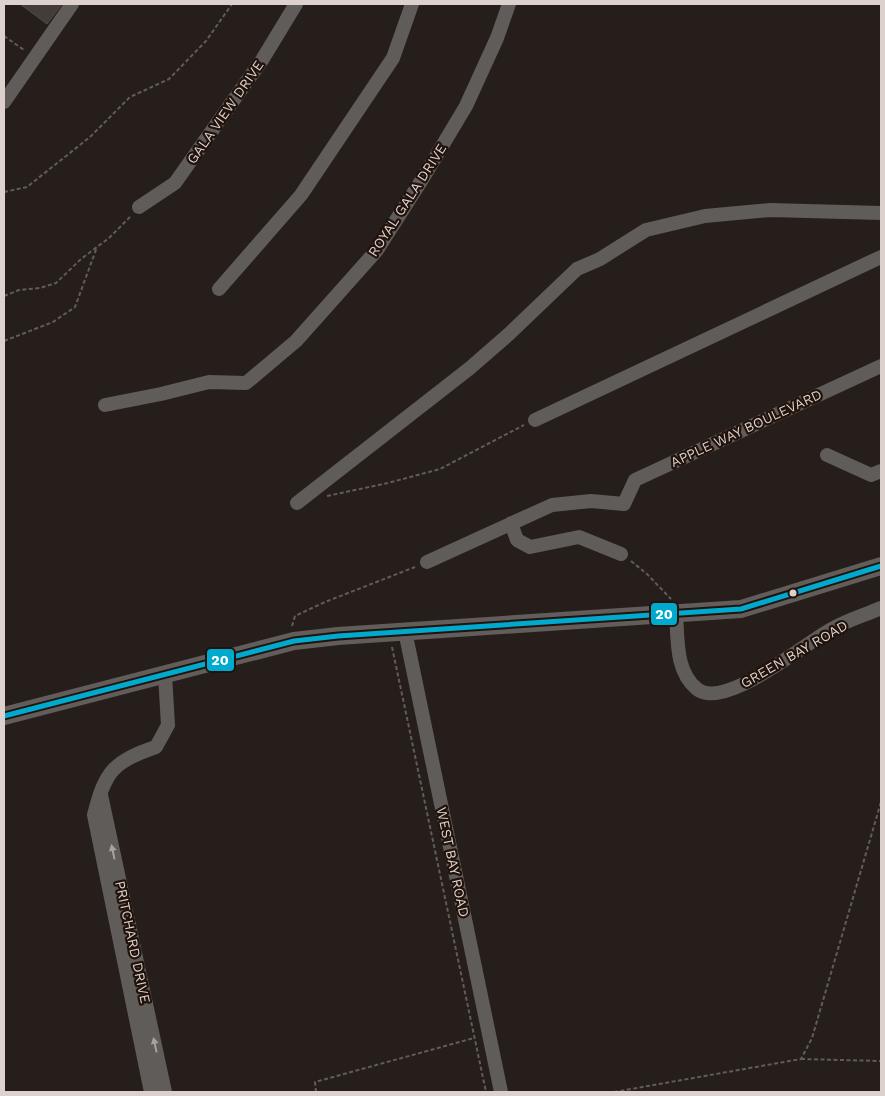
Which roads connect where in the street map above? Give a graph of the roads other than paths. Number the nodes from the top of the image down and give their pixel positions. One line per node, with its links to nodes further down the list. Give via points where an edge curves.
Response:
1 (72, 4): 5 (street)
2 (296, 4): 6 (street, GALA VIEW DRIVE, via 262,60 175,183)
3 (412, 4): 9 (street, via 393,58 301,195)
4 (509, 4): 11 (street, ROYAL GALA DRIVE, via 466,106 423,178 377,250 296,341 246,383 209,382)
5 (4, 102)
6 (139, 207)
7 (881, 213): 15 (street, via 770,210 705,216 646,230 600,259 576,269 470,368)
8 (881, 257): 12 (street)
9 (219, 289)
10 (881, 366): 16 (street, APPLE WAY BOULEVARD, via 635,480 624,504 591,501 552,505)
11 (105, 405)
12 (535, 420)
13 (828, 455): 14 (street, via 871,475)
14 (881, 471)
15 (297, 502)
16 (511, 524): 17 (street, via 517,540 530,547 579,537); 18 (street)
17 (622, 554)
18 (427, 562)
19 (881, 566): 21 (main road, via 741,609)
20 (881, 608): 21 (street, GREEN BAY ROAD, via 832,629 734,689 712,694 698,690 680,664)
21 (676, 613): 22 (main road)
22 (397, 632): 23 (main road, via 294,640); 28 (street, WEST BAY ROAD)
23 (165, 675): 24 (main road); 25 (street, PRITCHARD DRIVE, via 168,725 156,747 132,755 112,769)
24 (4, 716)
25 (100, 792): 26 (street, PRITCHARD DRIVE, via 94,815); 27 (street, PRITCHARD DRIVE, one-way to 25)
26 (151, 1092)
27 (166, 1092)
28 (501, 1092)

